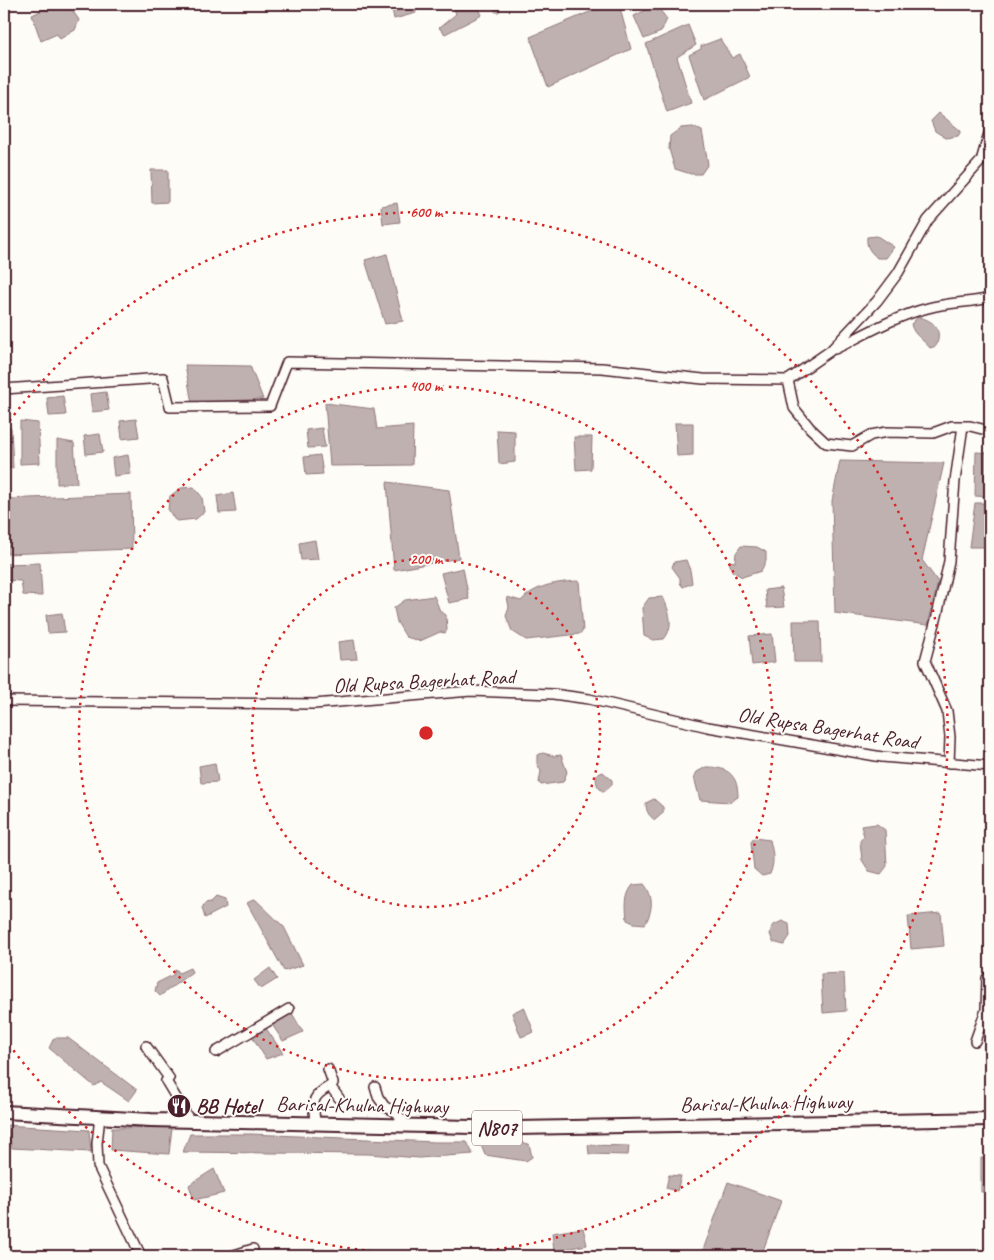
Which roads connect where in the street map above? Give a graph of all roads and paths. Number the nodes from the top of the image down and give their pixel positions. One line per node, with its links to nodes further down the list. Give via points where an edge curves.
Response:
1 (990, 130): 2 (street)
2 (981, 159): 3 (street); 5 (street, via 928,220 898,273)
3 (990, 163)
4 (990, 298): 5 (street, via 909,313)
5 (830, 351): 6 (street)
6 (788, 380): 7 (street, via 703,379 602,368 287,362 270,406 170,407 163,378); 8 (street, via 794,408 826,444 852,446 871,435 887,432 933,433)
7 (4, 389)
8 (963, 426): 9 (street); 11 (street, via 949,560 925,661 947,711)
9 (990, 431)
10 (4, 702): 11 (street, Old Rupsa Bagerhat Road, via 314,704 470,691 553,694 882,757)
11 (949, 763): 12 (street, Old Rupsa Bagerhat Road)
12 (990, 766)
13 (990, 976): 15 (street, via 987,978 986,1010)
14 (289, 1009): 17 (street)
15 (975, 1041)
16 (146, 1046): 25 (street, via 169,1078 166,1081)
17 (216, 1052)
18 (328, 1069): 19 (street, via 333,1083)
19 (330, 1086): 21 (street); 26 (street, via 314,1099)
20 (375, 1087): 27 (street, via 385,1108 395,1111)
21 (339, 1098)
22 (4, 1112): 23 (highway, Barisal-Khulna Highway / N807)
23 (100, 1118): 25 (highway, Barisal-Khulna Highway / N807); 29 (street, via 98,1166)
24 (990, 1120): 27 (highway, Barisal-Khulna Highway / N807, via 518,1128)
25 (190, 1121): 26 (highway, Barisal-Khulna Highway / N807)
26 (315, 1124): 27 (highway, Barisal-Khulna Highway / N807)
27 (407, 1126)
28 (253, 1249): 30 (street)
29 (141, 1256)
30 (231, 1256)

